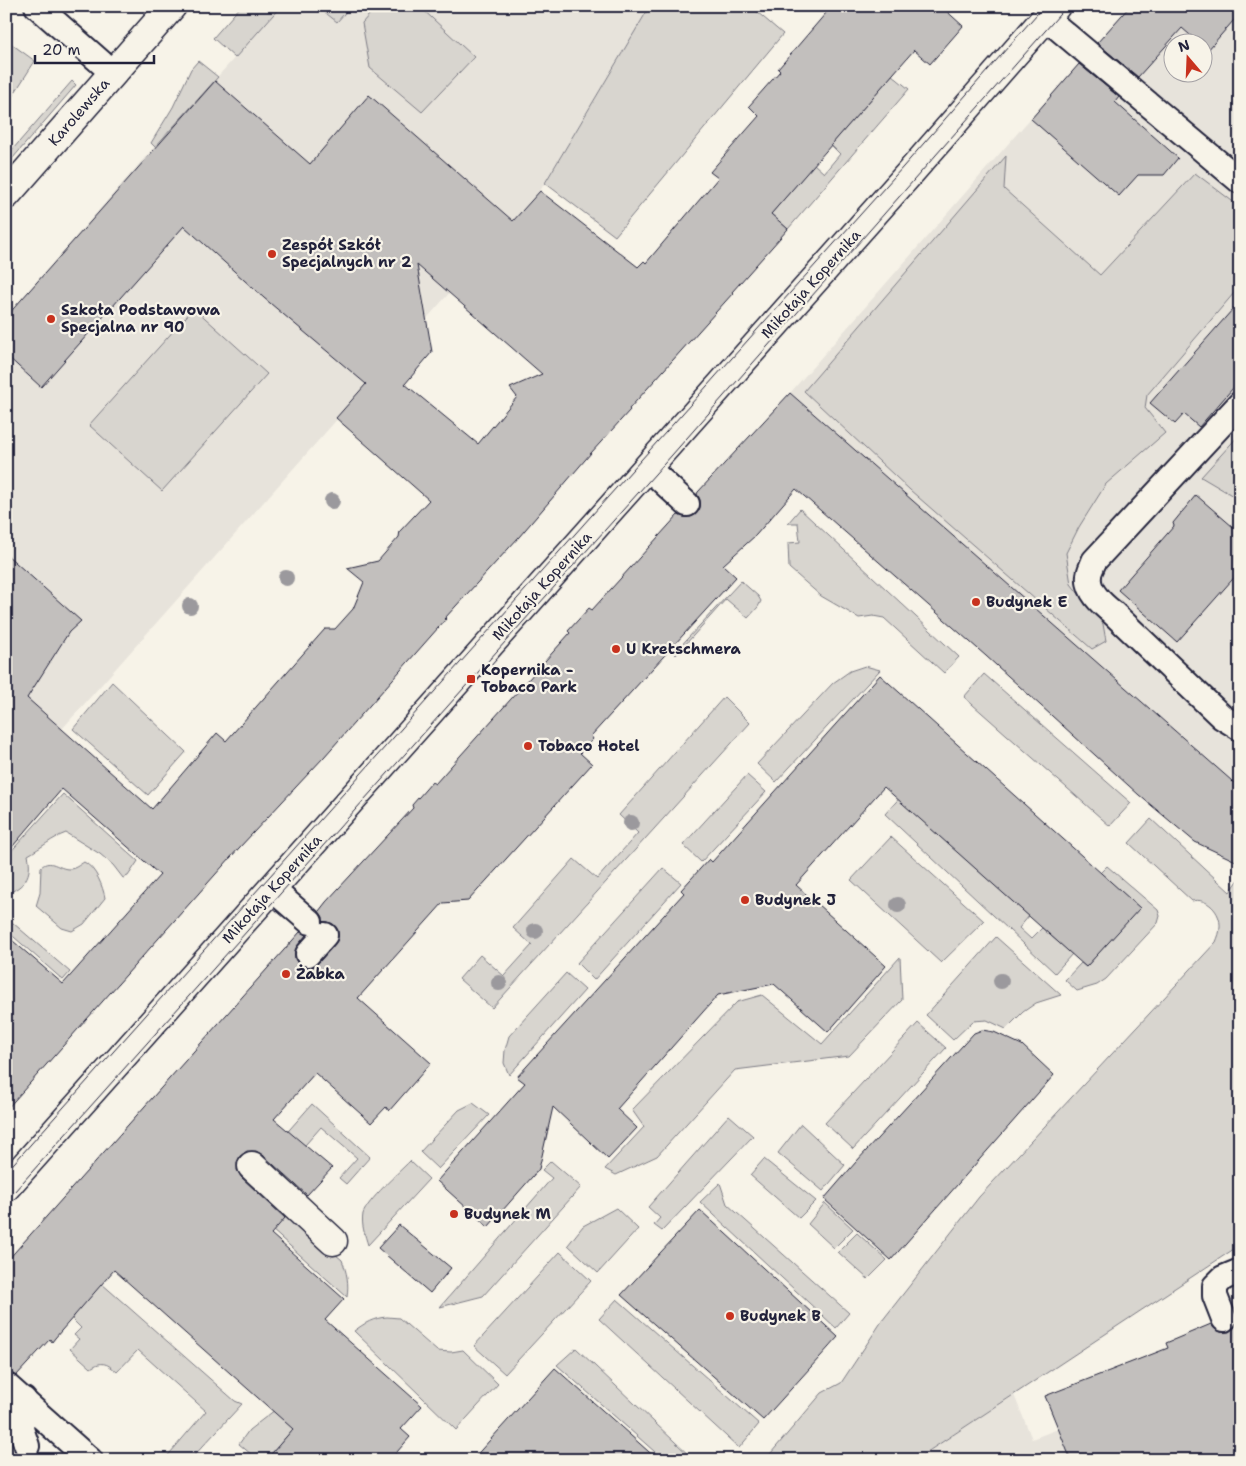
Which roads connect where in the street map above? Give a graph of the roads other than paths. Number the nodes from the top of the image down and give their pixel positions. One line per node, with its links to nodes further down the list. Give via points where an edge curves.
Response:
1 (37, 6): 4 (lane)
2 (172, 6): 4 (street, Karolewska)
3 (1051, 12): 5 (lane); 8 (street, Mikołaja Kopernika)
4 (113, 74): 6 (street, Karolewska)
5 (1240, 182)
6 (6, 195)
7 (1240, 404): 10 (lane, via 1094,561 1088,577 1100,602 1222,717)
8 (647, 467): 9 (lane); 11 (street, Mikołaja Kopernika)
9 (687, 504)
10 (1240, 728)
11 (272, 889): 12 (lane, via 318,928); 14 (street, Mikołaja Kopernika)
12 (308, 954)
13 (252, 1166): 15 (street)
14 (6, 1187)
15 (333, 1241)
16 (1240, 1271): 17 (lane, via 1223,1278 1215,1286 1215,1296)
17 (1224, 1319)
18 (16, 1393): 19 (lane); 20 (lane)
19 (27, 1446)
20 (90, 1460)

